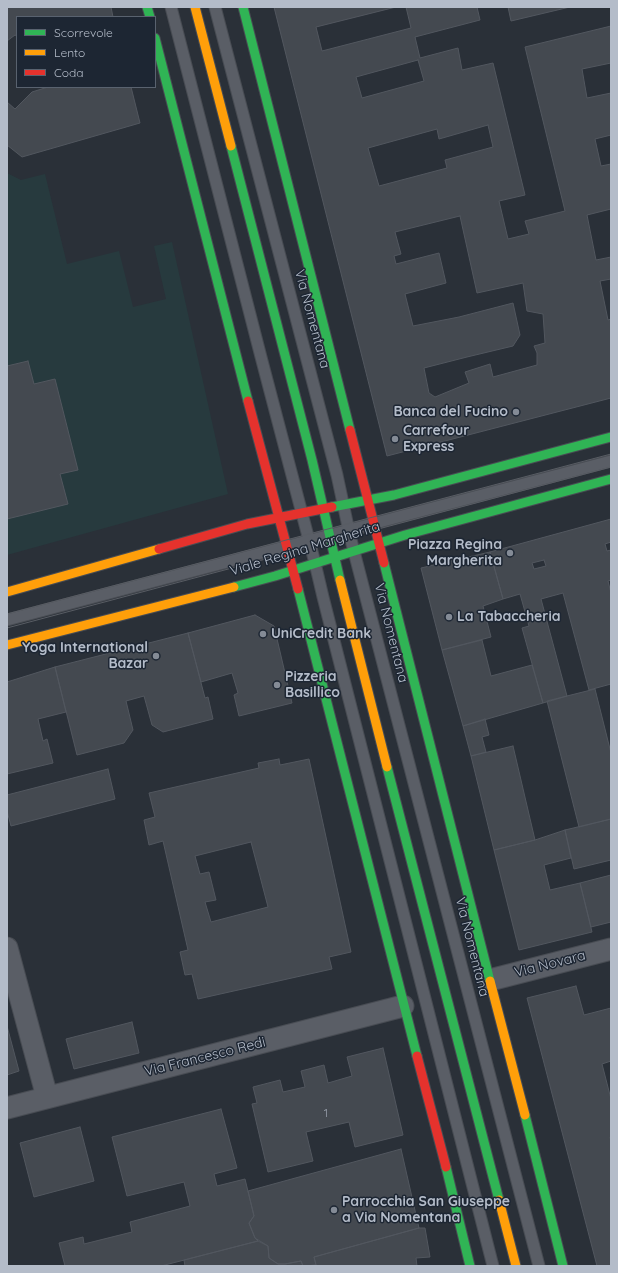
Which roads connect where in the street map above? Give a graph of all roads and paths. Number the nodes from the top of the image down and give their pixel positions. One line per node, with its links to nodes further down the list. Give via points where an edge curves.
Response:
1 (171, 7): 12 (lane)
2 (195, 7): 11 (main road)
3 (215, 7): 10 (lane, Via Nomentana)
4 (243, 7): 9 (main road, Via Nomentana)
5 (156, 42): 13 (main road)
6 (611, 437): 9 (main road, Viale Regina Margherita)
7 (611, 461): 14 (lane, Viale Regina Margherita)
8 (611, 479): 18 (main road, Viale Regina Margherita)
9 (369, 501): 10 (main road, Viale Regina Margherita); 14 (main road, Via Nomentana)
10 (343, 506): 11 (main road, Viale Regina Margherita); 15 (lane, Via Nomentana)
11 (323, 509): 12 (main road, Viale Regina Margherita); 16 (main road)
12 (302, 513): 13 (main road, Viale Regina Margherita); 17 (lane)
13 (278, 517): 19 (main road); 24 (main road, Viale Regina Margherita)
14 (374, 523): 15 (lane, Viale Regina Margherita); 18 (main road, Via Nomentana)
15 (349, 530): 16 (lane, Viale Regina Margherita); 20 (lane, Via Nomentana)
16 (329, 535): 17 (lane, Viale Regina Margherita); 21 (main road)
17 (309, 540): 19 (lane, Viale Regina Margherita); 22 (lane)
18 (379, 543): 20 (main road, Viale Regina Margherita); 29 (main road, Via Nomentana)
19 (287, 546): 23 (main road); 25 (lane, Viale Regina Margherita)
20 (355, 550): 21 (main road, Viale Regina Margherita); 36 (lane, Via Nomentana)
21 (334, 557): 22 (main road, Viale Regina Margherita); 35 (main road)
22 (315, 563): 23 (main road, Viale Regina Margherita); 34 (lane)
23 (292, 570): 26 (main road, Viale Regina Margherita); 30 (main road)
24 (7, 592)
25 (7, 620)
26 (7, 645)
27 (7, 948): 31 (street)
28 (611, 949): 29 (street, Via Novara)
29 (490, 980): 37 (main road, Via Nomentana)
30 (403, 1006): 31 (street, Via Francesco Redi); 33 (main road)
31 (47, 1097): 32 (street, Via Francesco Redi)
32 (7, 1108)
33 (470, 1266)
34 (493, 1266)
35 (516, 1266)
36 (539, 1266)
37 (563, 1266)

